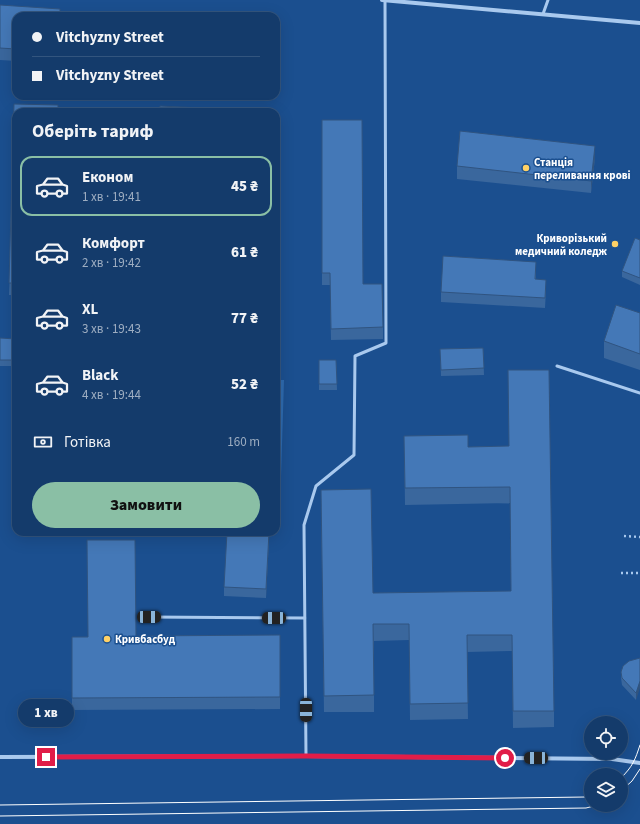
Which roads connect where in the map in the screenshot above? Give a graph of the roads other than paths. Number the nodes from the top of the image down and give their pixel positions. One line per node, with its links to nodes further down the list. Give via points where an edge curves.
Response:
1 (384, 0): 3 (street); 8 (lane, via 386,343 355,356 354,455 316,486 304,525)
2 (548, 0): 3 (lane)
3 (543, 14): 4 (street)
4 (640, 23)
5 (557, 366): 6 (lane)
6 (640, 393)
7 (149, 617): 8 (lane)
8 (305, 618): 9 (lane)
9 (306, 756): 10 (street); 11 (street, via 612,759)
10 (0, 758)
11 (640, 763)

